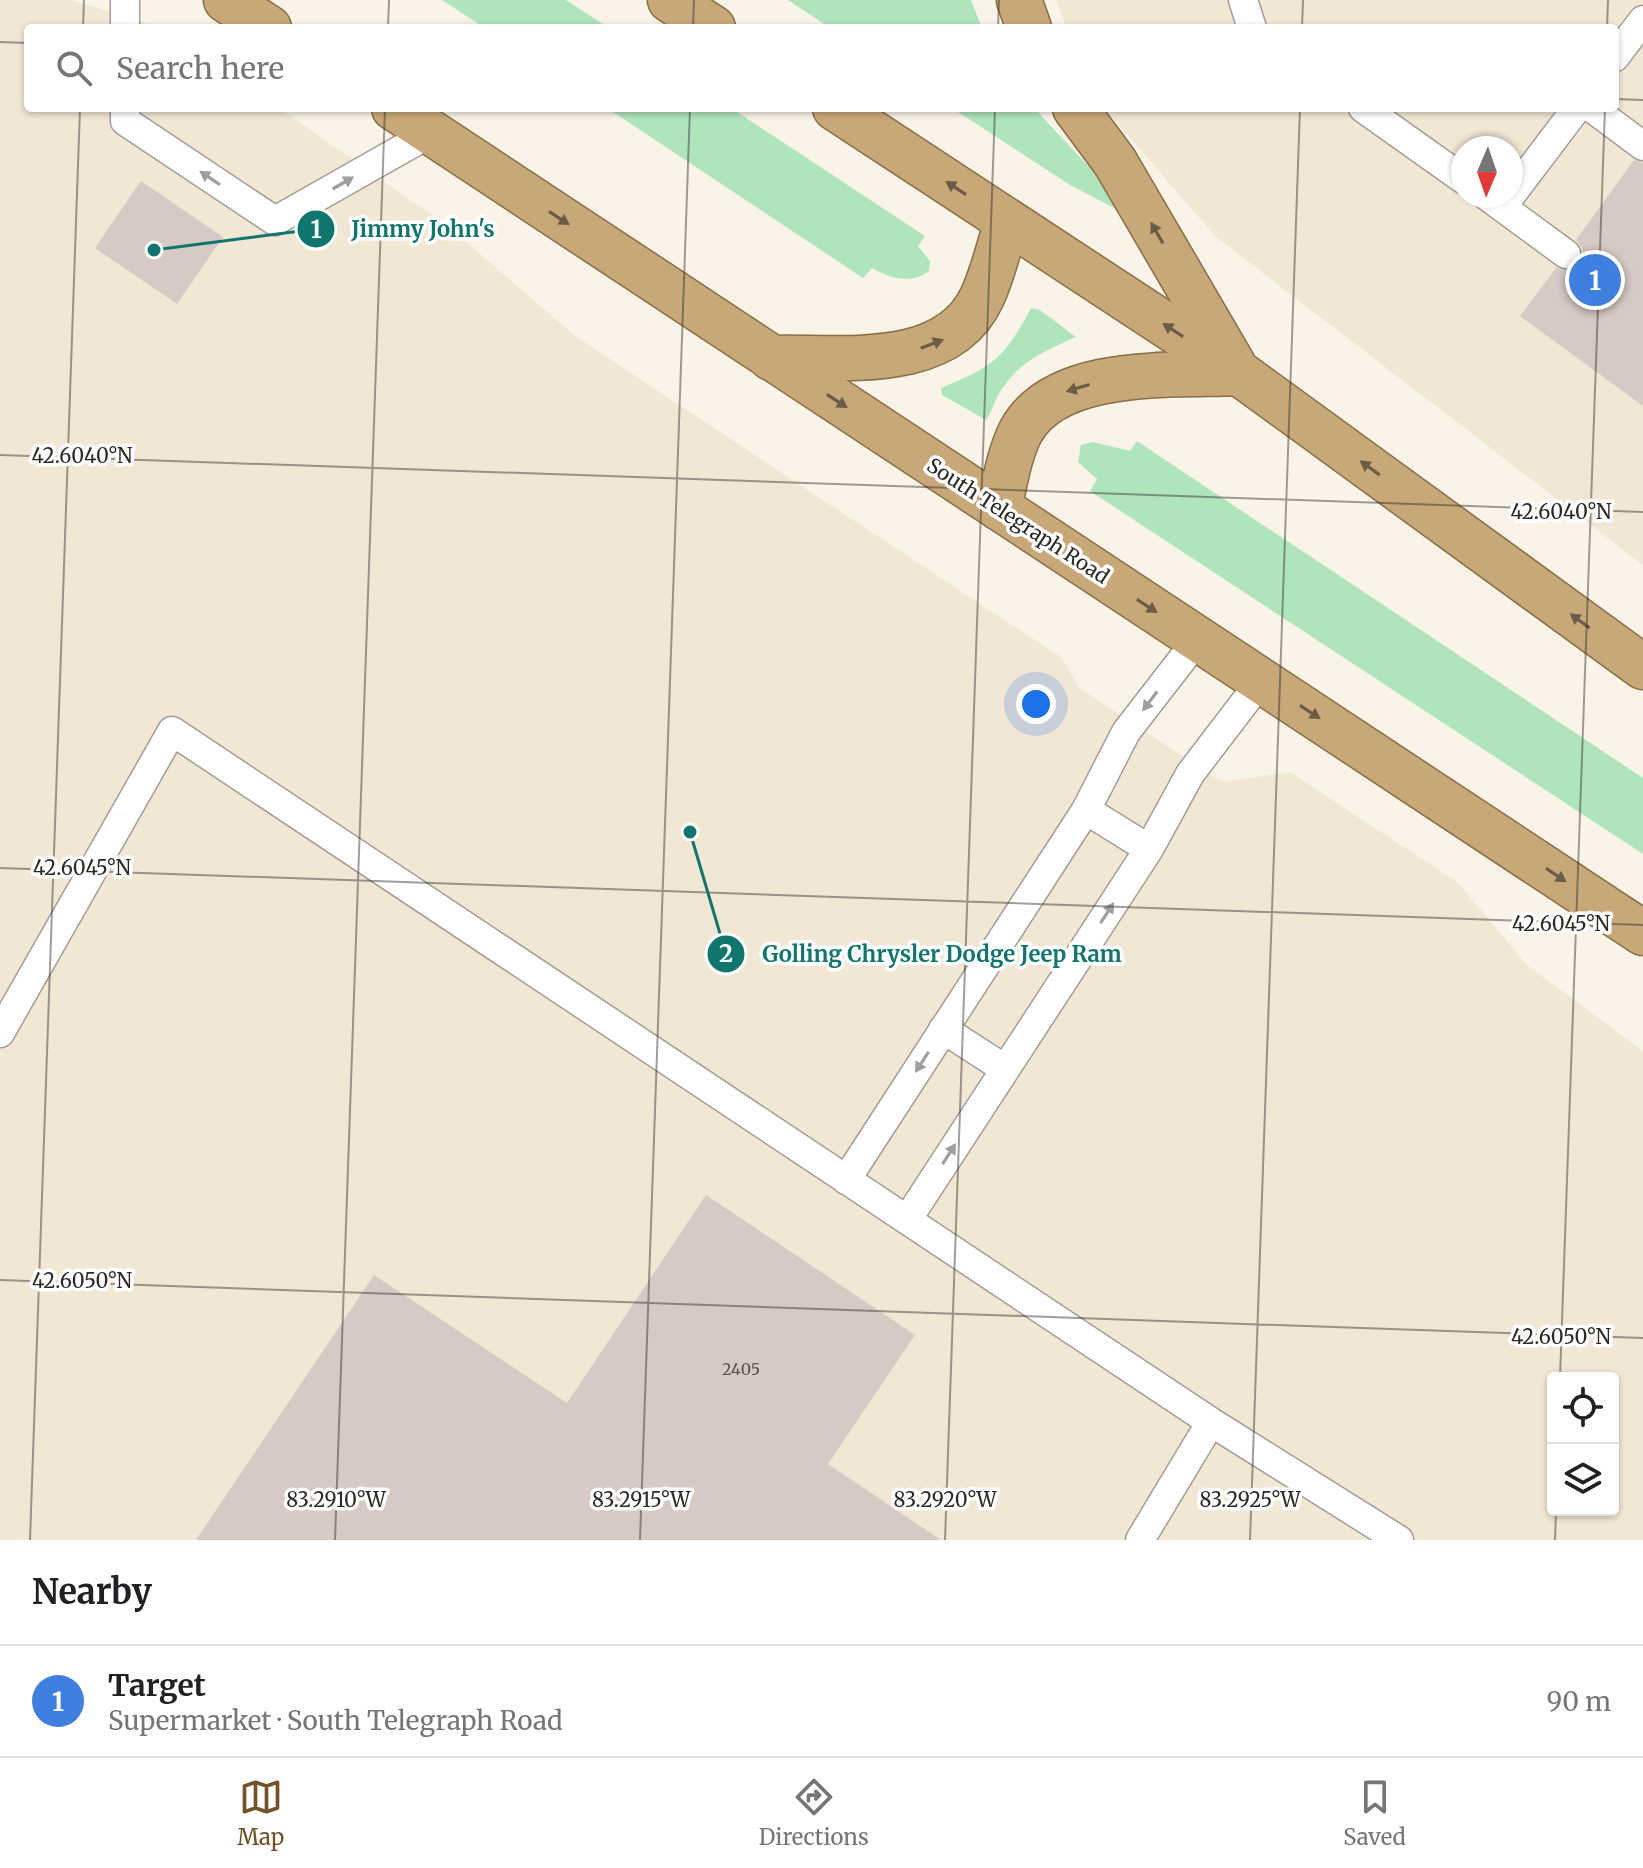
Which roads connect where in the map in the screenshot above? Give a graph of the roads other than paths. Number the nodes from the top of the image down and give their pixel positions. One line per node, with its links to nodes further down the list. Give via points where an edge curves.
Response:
1 (125, 0): 7 (lane)
2 (226, 0): 8 (highway)
3 (670, 0): 9 (highway)
4 (1019, 0): 10 (highway)
5 (1243, 0): 11 (lane)
6 (1643, 20): 12 (lane)
7 (125, 24)
8 (263, 24)
9 (707, 24)
10 (1028, 24)
11 (1251, 24)
12 (1619, 52)
13 (400, 112): 20 (highway, South Telegraph Road)
14 (841, 112): 25 (highway, one-way to 14)
15 (1078, 112): 28 (highway, one-way to 15, via 1115,162)
16 (1369, 112): 22 (lane)
17 (1574, 112): 23 (lane)
18 (1597, 112): 21 (lane)
19 (125, 114): 20 (lane, via 275,221)
20 (432, 132): 27 (highway, South Telegraph Road, one-way to 27)
21 (1643, 146)
22 (1451, 170)
23 (1523, 174)
24 (1513, 208): 26 (lane)
25 (1007, 221): 27 (highway, one-way to 25, via 901,354 937,344 963,327 982,298); 28 (highway, one-way to 25)
26 (1566, 254)
27 (771, 358): 29 (highway, South Telegraph Road, one-way to 29)
28 (1239, 373): 29 (highway, one-way to 29, via 1103,380 1062,393 1021,430); 31 (highway, one-way to 28)
29 (999, 508): 30 (highway, South Telegraph Road, one-way to 30)
30 (1198, 639): 32 (highway, South Telegraph Road); 33 (lane, one-way to 33, via 1126,732)
31 (1643, 667)
32 (1261, 681): 34 (lane, via 1190,774); 35 (highway, South Telegraph Road, one-way to 35)
33 (1086, 810): 34 (lane); 36 (lane)
34 (1149, 849): 38 (lane, one-way to 34)
35 (1643, 933)
36 (943, 1029): 38 (lane); 39 (lane, one-way to 39)
37 (0, 1033): 39 (lane, via 172,731)
38 (1005, 1069): 40 (lane, one-way to 38)
39 (846, 1180): 40 (lane)
40 (907, 1220): 41 (lane)
41 (1211, 1422): 42 (lane); 43 (lane)
42 (1140, 1540)
43 (1399, 1540)

